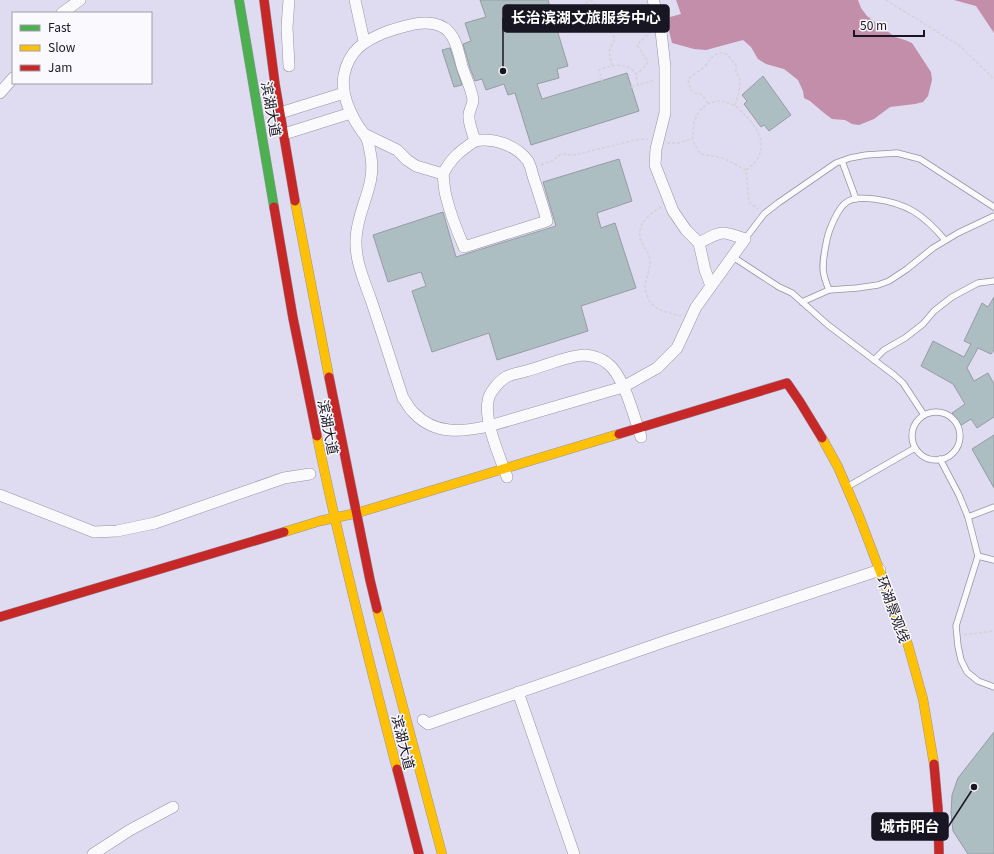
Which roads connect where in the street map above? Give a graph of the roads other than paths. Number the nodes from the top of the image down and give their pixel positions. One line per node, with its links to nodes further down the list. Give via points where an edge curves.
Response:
1 (80, 0): 7 (street)
2 (240, 0): 47 (main road, 滨湖大道, via 294,318)
3 (264, 0): 13 (main road, 滨湖大道)
4 (289, 0): 9 (street)
5 (355, 0): 8 (street)
6 (653, 0): 25 (street, via 662,36 665,77 665,113 656,149 655,165 673,211)
7 (63, 12)
8 (364, 42): 12 (street, via 349,60 344,76); 17 (street, via 386,32 421,23 430,23 449,31 455,40 473,100 468,117)
9 (289, 66)
10 (12, 79): 11 (street)
11 (0, 93)
12 (344, 93): 13 (street); 14 (street)
13 (280, 113): 15 (main road, 滨湖大道)
14 (351, 113): 15 (street); 16 (street)
15 (284, 134): 45 (main road, 滨湖大道, via 300,232)
16 (364, 134): 19 (street, via 397,150 416,166); 34 (street, via 372,166 371,180 357,228 357,256 403,398 412,412 435,428 468,431)
17 (475, 141): 19 (street, via 450,161); 19 (street, via 490,141 511,147 520,153 528,162 547,221 464,247 449,207)
18 (842, 161): 20 (lane); 21 (lane, via 866,155 897,153 920,159); 23 (lane, via 764,214)
19 (443, 174)
20 (856, 199): 24 (lane, via 889,201 915,212 931,224); 29 (lane, via 846,202 830,228 823,274)
21 (994, 207)
22 (994, 216): 24 (lane)
23 (745, 239): 25 (street, via 726,232 717,233); 26 (street)
24 (945, 240): 29 (lane, via 889,281 878,285)
25 (699, 244): 28 (street)
26 (733, 257): 28 (street); 30 (lane, via 792,293)
27 (994, 281): 31 (lane, via 978,283 952,297 934,311 923,324 884,350)
28 (711, 286): 32 (street, via 696,307 676,348 668,358 657,368)
29 (829, 290): 30 (lane)
30 (802, 302): 31 (lane)
31 (874, 360): 33 (lane, via 903,383)
32 (623, 387): 34 (street); 34 (street, via 617,374 608,364 598,357 584,355 506,377 496,386 488,400); 35 (street)
33 (924, 415): 36 (lane, via 915,424 912,432); 37 (lane, via 942,413 955,421 958,428 959,443 955,450)
34 (489, 426): 40 (street)
35 (641, 435): 40 (main road); 42 (main road, 环湖景观线, via 787,383 790,392 827,446)
36 (915, 448): 37 (lane, via 927,458); 42 (lane)
37 (940, 459): 46 (lane)
38 (536, 469): 40 (main road)
39 (310, 474): 43 (street, via 284,478 155,523 117,531 94,532)
40 (510, 474): 45 (main road)
41 (485, 484): 45 (main road)
42 (847, 487): 50 (main road, 环湖景观线)
43 (0, 495)
44 (994, 507): 46 (lane)
45 (358, 517): 47 (main road); 58 (main road, 滨湖大道, via 372,587)
46 (968, 517): 48 (lane)
47 (333, 525): 51 (main road); 57 (main road, 滨湖大道)
48 (978, 556): 49 (lane); 52 (lane, via 956,626 957,636 961,660 967,672 978,682)
49 (994, 560)
50 (880, 570): 53 (street); 60 (main road, 环湖景观线, via 909,650 924,704 937,782)
51 (0, 617)
52 (994, 687)
53 (518, 692): 54 (street, via 428,724); 59 (street)
54 (423, 720)
55 (173, 807): 56 (street)
56 (93, 854)
57 (419, 854)
58 (442, 854)
59 (574, 854)
60 (939, 854)

